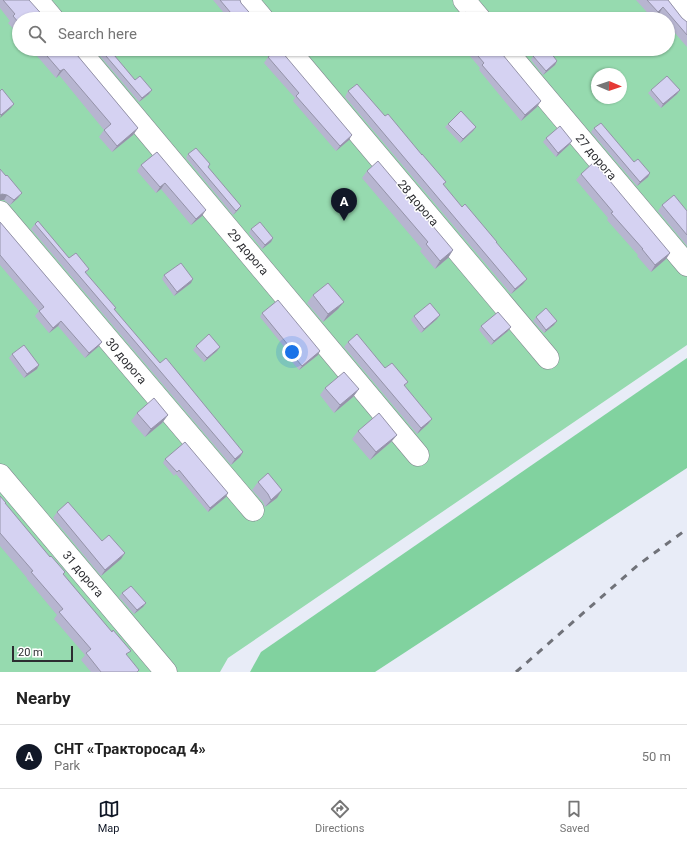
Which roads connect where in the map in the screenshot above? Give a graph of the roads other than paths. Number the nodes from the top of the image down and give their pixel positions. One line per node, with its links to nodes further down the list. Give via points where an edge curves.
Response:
1 (37, 0): 5 (lane)
2 (247, 0): 6 (lane)
3 (464, 0): 7 (lane)
4 (673, 0): 8 (lane)
5 (47, 12)
6 (257, 12)
7 (474, 12)
8 (687, 16)
9 (84, 56): 15 (lane, 29 дорога)
10 (294, 56): 14 (lane, 28 дорога)
11 (511, 56): 13 (lane, 27 дорога)
12 (0, 212): 17 (lane, 30 дорога)
13 (687, 265)
14 (548, 358)
15 (418, 455)
16 (0, 475): 18 (lane, 31 дорога)
17 (252, 510)
18 (166, 672)

